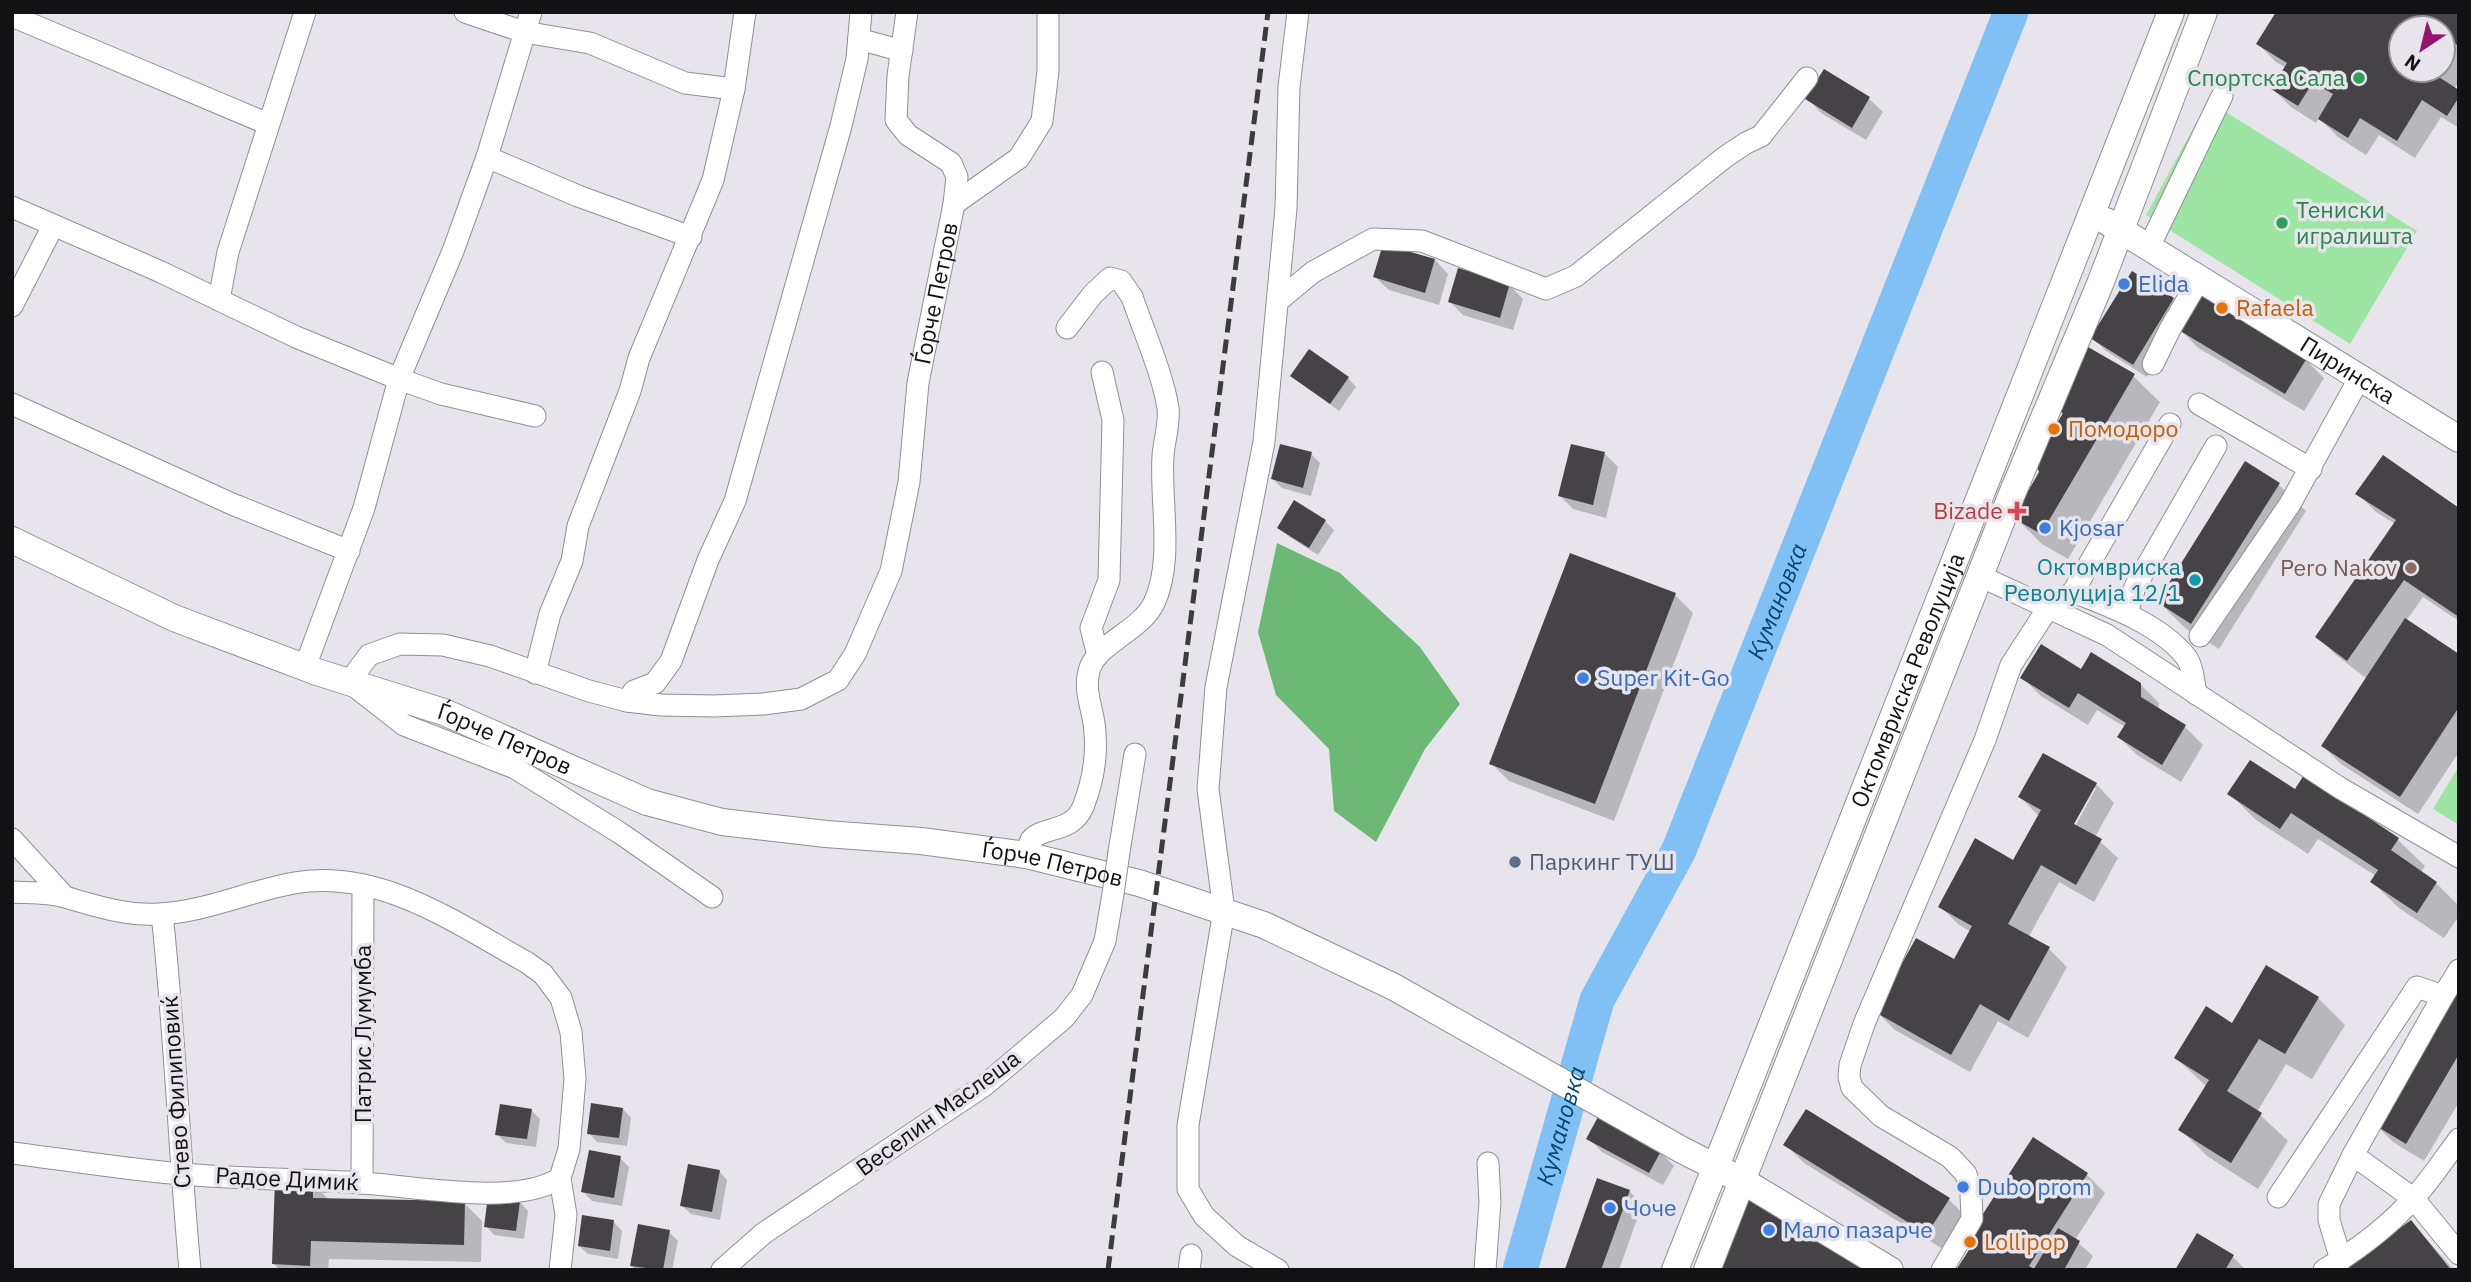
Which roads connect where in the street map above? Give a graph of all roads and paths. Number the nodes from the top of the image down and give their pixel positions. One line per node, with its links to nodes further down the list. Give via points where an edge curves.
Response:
1 (304, 12): 17 (street)
2 (465, 12): 11 (street)
3 (746, 12): 15 (street)
4 (861, 12): 12 (street)
5 (907, 12): 13 (street)
6 (1048, 12): 19 (street, Ѓорче Петров, via 1042,121 1019,158)
7 (1298, 12): 28 (street, via 1289,87)
8 (2171, 12): 21 (street, Октомвриска Револуција)
9 (2204, 12): 23 (street, Октомвриска Револуција)
10 (12, 16): 17 (street)
11 (527, 22): 15 (street, via 685,83); 18 (street)
12 (859, 38): 13 (street); 54 (street, via 837,139 735,502 671,661 655,683 634,691)
13 (902, 51): 19 (street, via 896,120 908,135 951,163 957,177)
14 (1807, 78): 28 (street, via 1761,136 1725,157 1576,276 1546,289 1422,242 1373,239 1313,272)
15 (734, 89): 24 (street, via 713,180)
16 (2222, 96): 25 (street)
17 (268, 124): 27 (street, via 228,252)
18 (487, 157): 24 (street); 34 (street)
19 (954, 204): 54 (street, Ѓорче Петров, via 918,383 909,482 891,571 855,654 838,680 801,699 763,704)
20 (12, 207): 22 (street)
21 (2092, 214): 23 (street, Пиринска); 71 (street, Октомвриска Револуција)
22 (53, 226): 27 (street); 29 (street)
23 (2119, 229): 25 (street, Пиринска); 44 (street, Октомвриска Револуција)
24 (691, 237): 51 (street, via 639,358 578,526 572,561 550,614)
25 (2149, 247): 26 (street, Пиринска)
26 (2200, 278): 31 (street); 33 (street, Пиринска)
27 (219, 300): 34 (street)
28 (1278, 301): 63 (street, via 1264,442 1216,687 1210,754 1208,789)
29 (12, 306)
30 (1068, 328): 49 (street, via 1110,278 1121,281 1132,297 1168,410 1162,579 1153,605 1138,624)
31 (2153, 364)
32 (1102, 372): 49 (street, via 1113,420 1108,580 1091,628)
33 (2360, 377): 39 (street, Пиринска); 41 (street)
34 (399, 379): 37 (street); 43 (street)
35 (12, 404): 43 (street, via 232,504)
36 (2199, 404): 41 (street)
37 (535, 416)
38 (2170, 424): 45 (street)
39 (2459, 439)
40 (2216, 446): 47 (street, via 2135,587)
41 (2311, 469): 48 (street)
42 (12, 540): 50 (street, Ѓорче Петров, via 174,618)
43 (349, 551): 50 (street)
44 (1980, 576): 46 (street, Октомвриска Револуција); 74 (street, Октомвриска Револуција)
45 (2073, 592): 46 (street); 47 (street)
46 (2048, 608): 53 (street, Октомвриска Револуција, via 2107,635); 88 (street, via 2011,665 1985,740 1850,1065 1852,1088 1862,1099 1881,1116 1950,1157 1966,1174 1972,1219)
47 (2127, 613): 53 (street, via 2188,659)
48 (2200, 636)
49 (1098, 655): 57 (street, via 1089,670 1087,689 1096,733 1091,786 1081,812 1061,828 1030,841)
50 (304, 667): 52 (street, Ѓорче Петров)
51 (535, 673): 52 (street, Ѓорче Петров, via 443,645 400,644 369,655); 54 (street, Ѓорче Петров)
52 (349, 682): 57 (street, Ѓорче Петров, via 444,712 646,802 722,822); 62 (street, via 404,725 515,768)
53 (2196, 694): 58 (street, Октомвриска Револуција, via 2340,788)
54 (627, 701)
55 (1135, 754): 82 (street, Веселин Маслеша, bridge, via 1105,942 1082,996 1064,1018 985,1085 764,1233)
56 (12, 839): 61 (street)
57 (1026, 855): 63 (street, Ѓорче Петров, via 1139,883)
58 (2459, 857)
59 (363, 885): 64 (street, via 296,883); 73 (street, via 408,898 464,927 535,968 561,998 571,1032 575,1079 569,1149); 75 (street, Патрис Лумумба)
60 (12, 892): 61 (street)
61 (64, 896): 64 (street, via 101,909)
62 (712, 897)
63 (1224, 911): 71 (street, Ѓорче Петров, via 1264,925 1394,987); 83 (street, via 1188,1125 1188,1189 1204,1216 1237,1246)
64 (162, 914): 72 (street, Стево Филиповиќ)
65 (2459, 970): 66 (street)
66 (2443, 996): 69 (street); 76 (street, via 2417,987)
67 (2459, 1139): 77 (street)
68 (12, 1153): 72 (street, Радое Димиќ)
69 (2353, 1155): 77 (street); 79 (street, via 2329,1204)
70 (1488, 1163): 84 (street)
71 (1716, 1167): 74 (street, Ѓорче Петров); 85 (street, Октомвриска Револуција)
72 (181, 1174): 75 (street, Радое Димиќ); 80 (street, Стево Филиповиќ)
73 (560, 1178): 75 (street, Радое Димиќ, via 532,1191 477,1193); 81 (street, via 566,1215)
74 (1743, 1181): 86 (street, Октомвриска Револуција); 87 (street, Ѓорче Петров)
75 (362, 1183)
76 (2278, 1197)
77 (2414, 1199): 78 (street); 79 (street, via 2366,1243)
78 (2457, 1249)
79 (2332, 1265)
80 (190, 1270)
81 (560, 1270)
82 (722, 1270)
83 (1278, 1270)
84 (1485, 1270)
85 (1675, 1270)
86 (1707, 1270)
87 (1890, 1270)
88 (1942, 1270)

